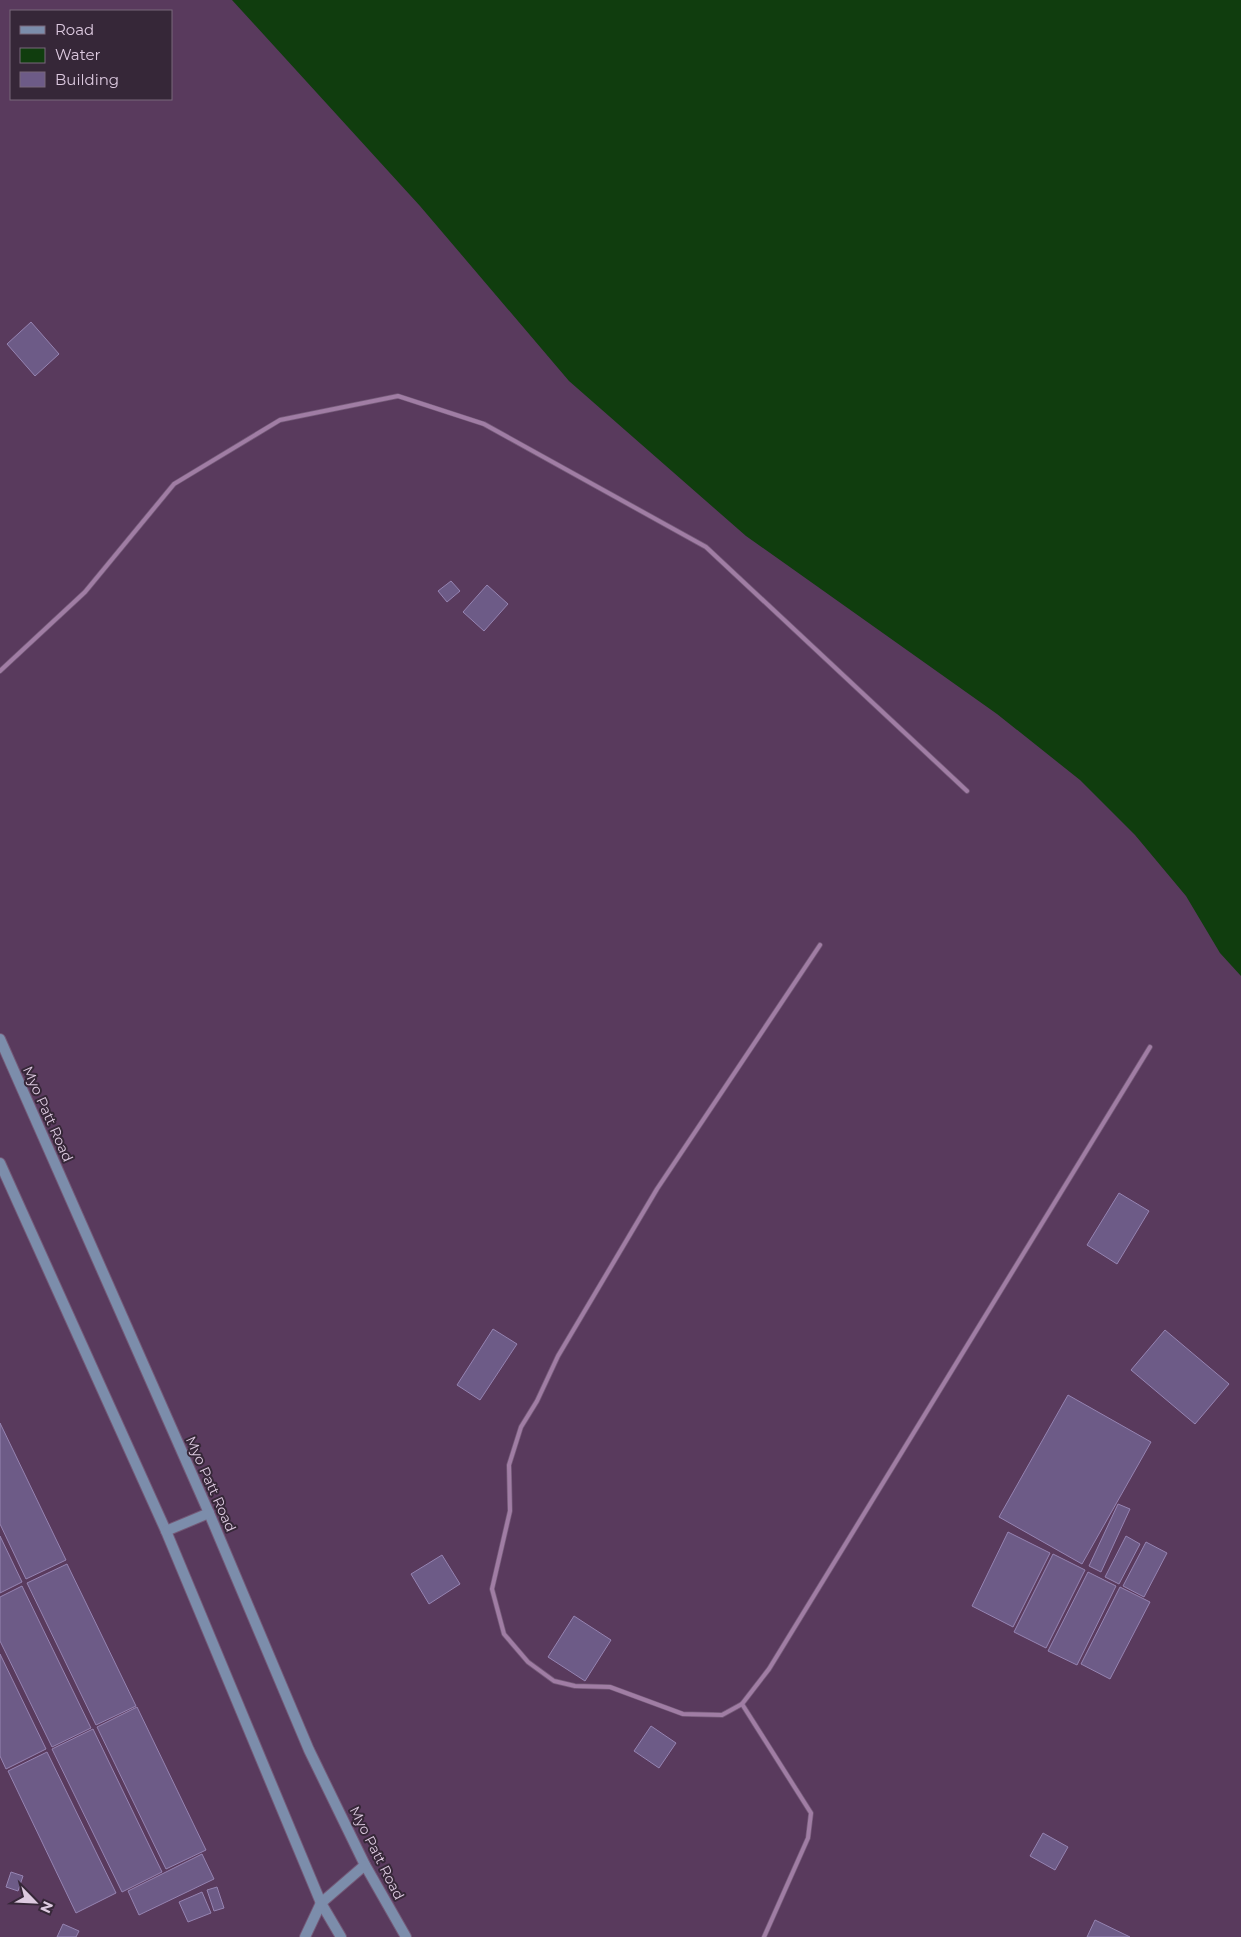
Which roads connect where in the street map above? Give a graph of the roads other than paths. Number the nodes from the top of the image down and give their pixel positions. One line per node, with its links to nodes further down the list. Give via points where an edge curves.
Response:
1 (0, 671): 2 (lane, via 86,592 174,484 280,420 398,396 484,424 706,547)
2 (967, 791)
3 (820, 945): 10 (lane, via 657,1190 558,1356 521,1427 509,1465 510,1511 492,1589 504,1634 528,1662 554,1681 575,1686 610,1686 683,1714 722,1715)
4 (0, 1038): 6 (main road, Myo Patt Road)
5 (1150, 1047): 10 (lane, via 769,1669)
6 (4, 1059): 8 (main road, Myo Patt Road)
7 (0, 1163): 9 (main road)
8 (209, 1513): 9 (main road); 11 (main road, Myo Patt Road, via 310,1750)
9 (166, 1531): 12 (main road)
10 (742, 1704): 16 (lane, via 811,1813 808,1838)
11 (365, 1865): 12 (main road); 15 (main road, Myo Patt Road)
12 (321, 1903): 13 (main road); 14 (main road)
13 (305, 1937)
14 (341, 1937)
15 (406, 1937)
16 (764, 1937)

